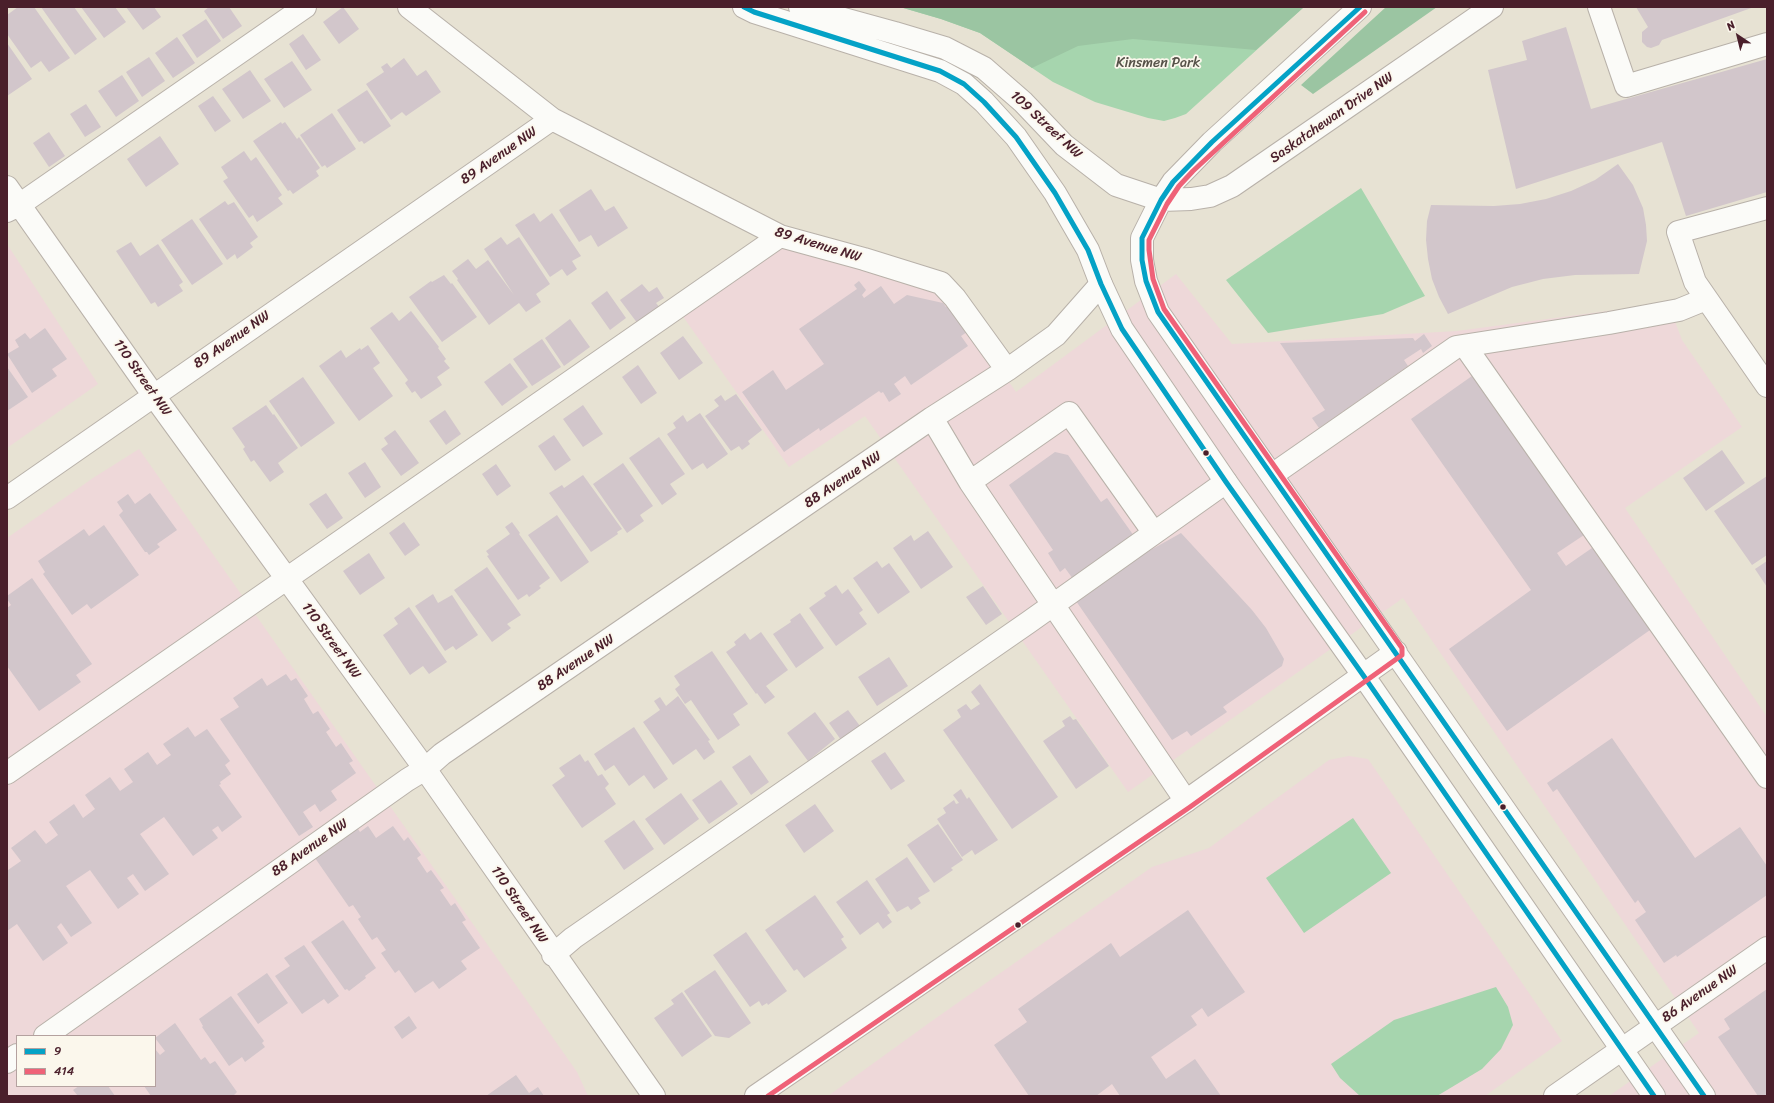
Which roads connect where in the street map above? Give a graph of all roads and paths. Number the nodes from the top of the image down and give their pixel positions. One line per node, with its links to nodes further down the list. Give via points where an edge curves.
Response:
1 (305, 7): 12 (street)
2 (409, 7): 9 (street)
3 (744, 7): 15 (street, 109 Street NW, via 940,71 964,84 1016,138 1055,193 1088,250)
4 (800, 7): 11 (street, 109 Street NW, via 945,48 984,68 1023,102 1064,145 1116,185)
5 (1360, 7): 11 (street, via 1202,152)
6 (1492, 7): 11 (street, Saskatchewan Drive NW, via 1232,186 1210,196)
7 (1599, 7): 8 (street, via 1626,86)
8 (1767, 44)
9 (552, 119): 14 (street, 89 Avenue NW); 20 (street, 89 Avenue NW)
10 (7, 187): 12 (street, 110 Street NW)
11 (1161, 200): 22 (street, via 1142,238 1146,282 1158,312)
12 (13, 208): 20 (street, 110 Street NW)
13 (1767, 208): 16 (street, via 1678,232 1695,282)
14 (780, 236): 18 (street, 89 Avenue NW, via 941,283); 27 (street)
15 (1101, 284): 18 (street, 88 Avenue NW, via 1056,335); 24 (street, 109 Street NW, via 1122,329)
16 (1706, 300): 17 (street, via 1679,310); 19 (street)
17 (1466, 346): 22 (street, via 1456,348); 33 (street)
18 (1008, 370): 21 (street, 88 Avenue NW)
19 (1767, 386)
20 (154, 396): 25 (street, 89 Avenue NW); 27 (street, 110 Street NW)
21 (932, 418): 23 (street); 31 (street, 88 Avenue NW, via 442,754)
22 (1272, 476): 29 (street)
23 (970, 482): 26 (street, via 1069,413); 28 (street)
24 (1226, 482): 26 (street); 30 (street, 109 Street NW)
25 (7, 498)
26 (1154, 533): 28 (street)
27 (286, 579): 31 (street, 110 Street NW); 32 (street)
28 (1052, 604): 34 (street); 36 (street)
29 (1396, 652): 30 (street); 37 (street)
30 (1363, 675): 34 (street); 39 (street, 109 Street NW)
31 (425, 769): 36 (street, 110 Street NW); 38 (street, 88 Avenue NW)
32 (7, 773)
33 (1767, 778)
34 (1186, 801): 43 (street)
35 (1767, 948): 37 (street, 86 Avenue NW)
36 (553, 954): 42 (street, 110 Street NW)
37 (1655, 1026): 39 (street, 86 Avenue NW); 46 (street)
38 (46, 1035)
39 (1622, 1050): 44 (street, 86 Avenue NW); 45 (street, 109 Street NW)
40 (16, 1056): 41 (street)
41 (7, 1062)
42 (654, 1096)
43 (756, 1096)
44 (1555, 1096)
45 (1654, 1096)
46 (1704, 1096)

